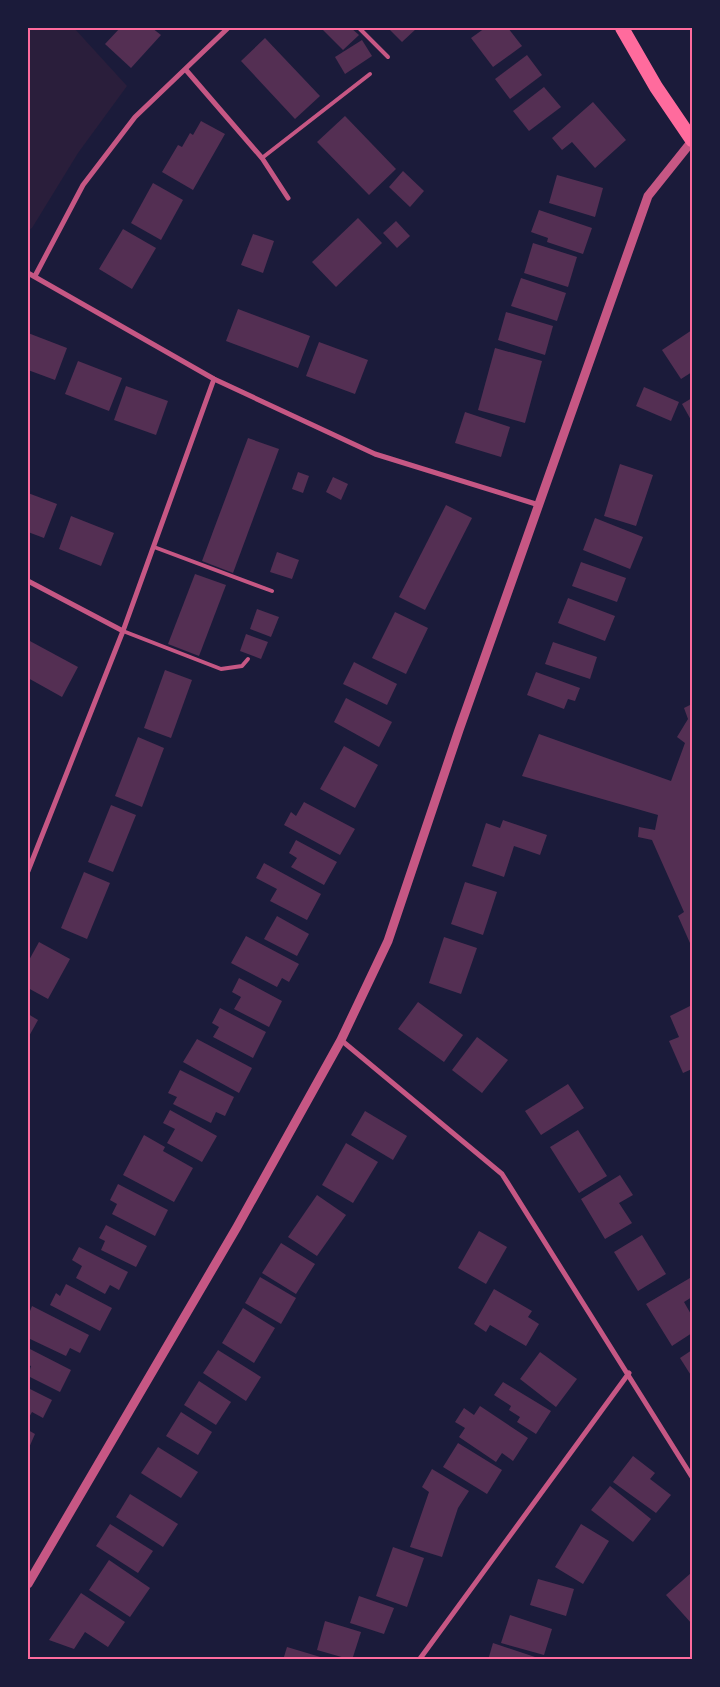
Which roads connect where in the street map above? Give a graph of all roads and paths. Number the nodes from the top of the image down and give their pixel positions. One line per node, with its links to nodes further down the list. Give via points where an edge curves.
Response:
1 (228, 28): 5 (street)
2 (359, 28): 4 (lane)
3 (622, 28): 7 (highway)
4 (388, 57)
5 (186, 70): 8 (street); 11 (street, via 135,117 83,185)
6 (370, 74): 8 (lane)
7 (692, 141): 13 (street, via 648,196)
8 (262, 158): 9 (street)
9 (288, 198)
10 (28, 273): 11 (street)
11 (35, 276): 12 (street)
12 (214, 379): 13 (street, via 375,454); 14 (street)
13 (539, 505): 20 (street, via 388,942)
14 (154, 547): 16 (lane); 17 (street)
15 (28, 581): 17 (street)
16 (272, 591)
17 (123, 631): 18 (lane, via 221,669 242,666); 19 (street)
18 (248, 659)
19 (28, 871)
20 (341, 1040): 21 (street, via 502,1174); 23 (street, via 237,1227)
21 (629, 1373): 22 (street); 24 (street)
22 (692, 1476)
23 (28, 1584)
24 (419, 1660)

